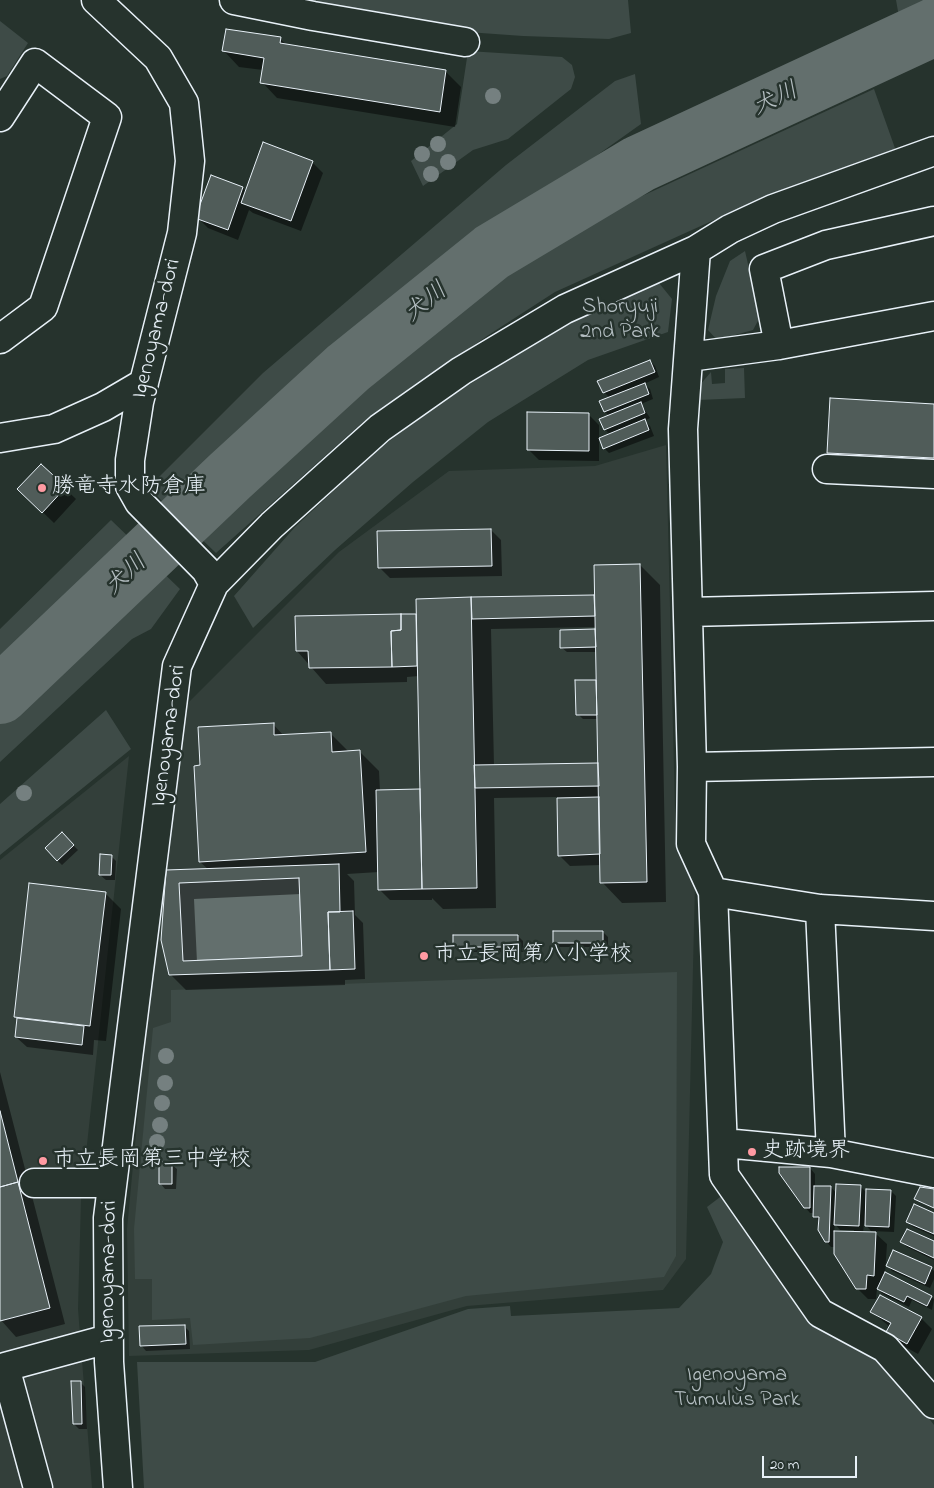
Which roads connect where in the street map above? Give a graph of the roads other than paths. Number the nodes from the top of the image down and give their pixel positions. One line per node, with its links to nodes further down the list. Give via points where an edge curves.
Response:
1 (96, 0): 12 (street, Igenoyama-dori, via 158,58 184,102 190,161 182,233)
2 (234, 0): 3 (street)
3 (465, 42)
4 (0, 117): 9 (street, via 35,63 107,117 43,307)
5 (934, 152): 7 (street, via 773,209 730,229)
6 (934, 221): 10 (street, via 826,245 764,270)
7 (696, 250): 11 (street); 16 (street, via 565,308 461,371 380,428)
8 (934, 316): 10 (street)
9 (0, 339)
10 (779, 345): 11 (street)
11 (689, 357): 18 (street, via 683,428)
12 (144, 383): 13 (street, via 104,407 54,429); 16 (street, Igenoyama-dori, via 130,460 130,486 139,502)
13 (0, 438)
14 (827, 469): 15 (street)
15 (934, 474)
16 (210, 577): 28 (street, Igenoyama-dori, via 177,666)
17 (934, 606): 18 (street)
18 (688, 612): 20 (street)
19 (934, 762): 20 (street)
20 (692, 767): 21 (street, via 691,844)
21 (713, 892): 22 (street); 24 (street)
22 (820, 909): 23 (street); 25 (street)
23 (934, 916)
24 (724, 1143): 25 (street); 30 (street, via 724,1175 820,1313 885,1348)
25 (831, 1153): 26 (street)
26 (934, 1173)
27 (34, 1183): 28 (street)
28 (112, 1183): 29 (street, Igenoyama-dori, via 108,1218)
29 (108, 1339): 31 (street, via 5,1367); 32 (street, Igenoyama-dori)
30 (934, 1404)
31 (38, 1488)
32 (118, 1488)

